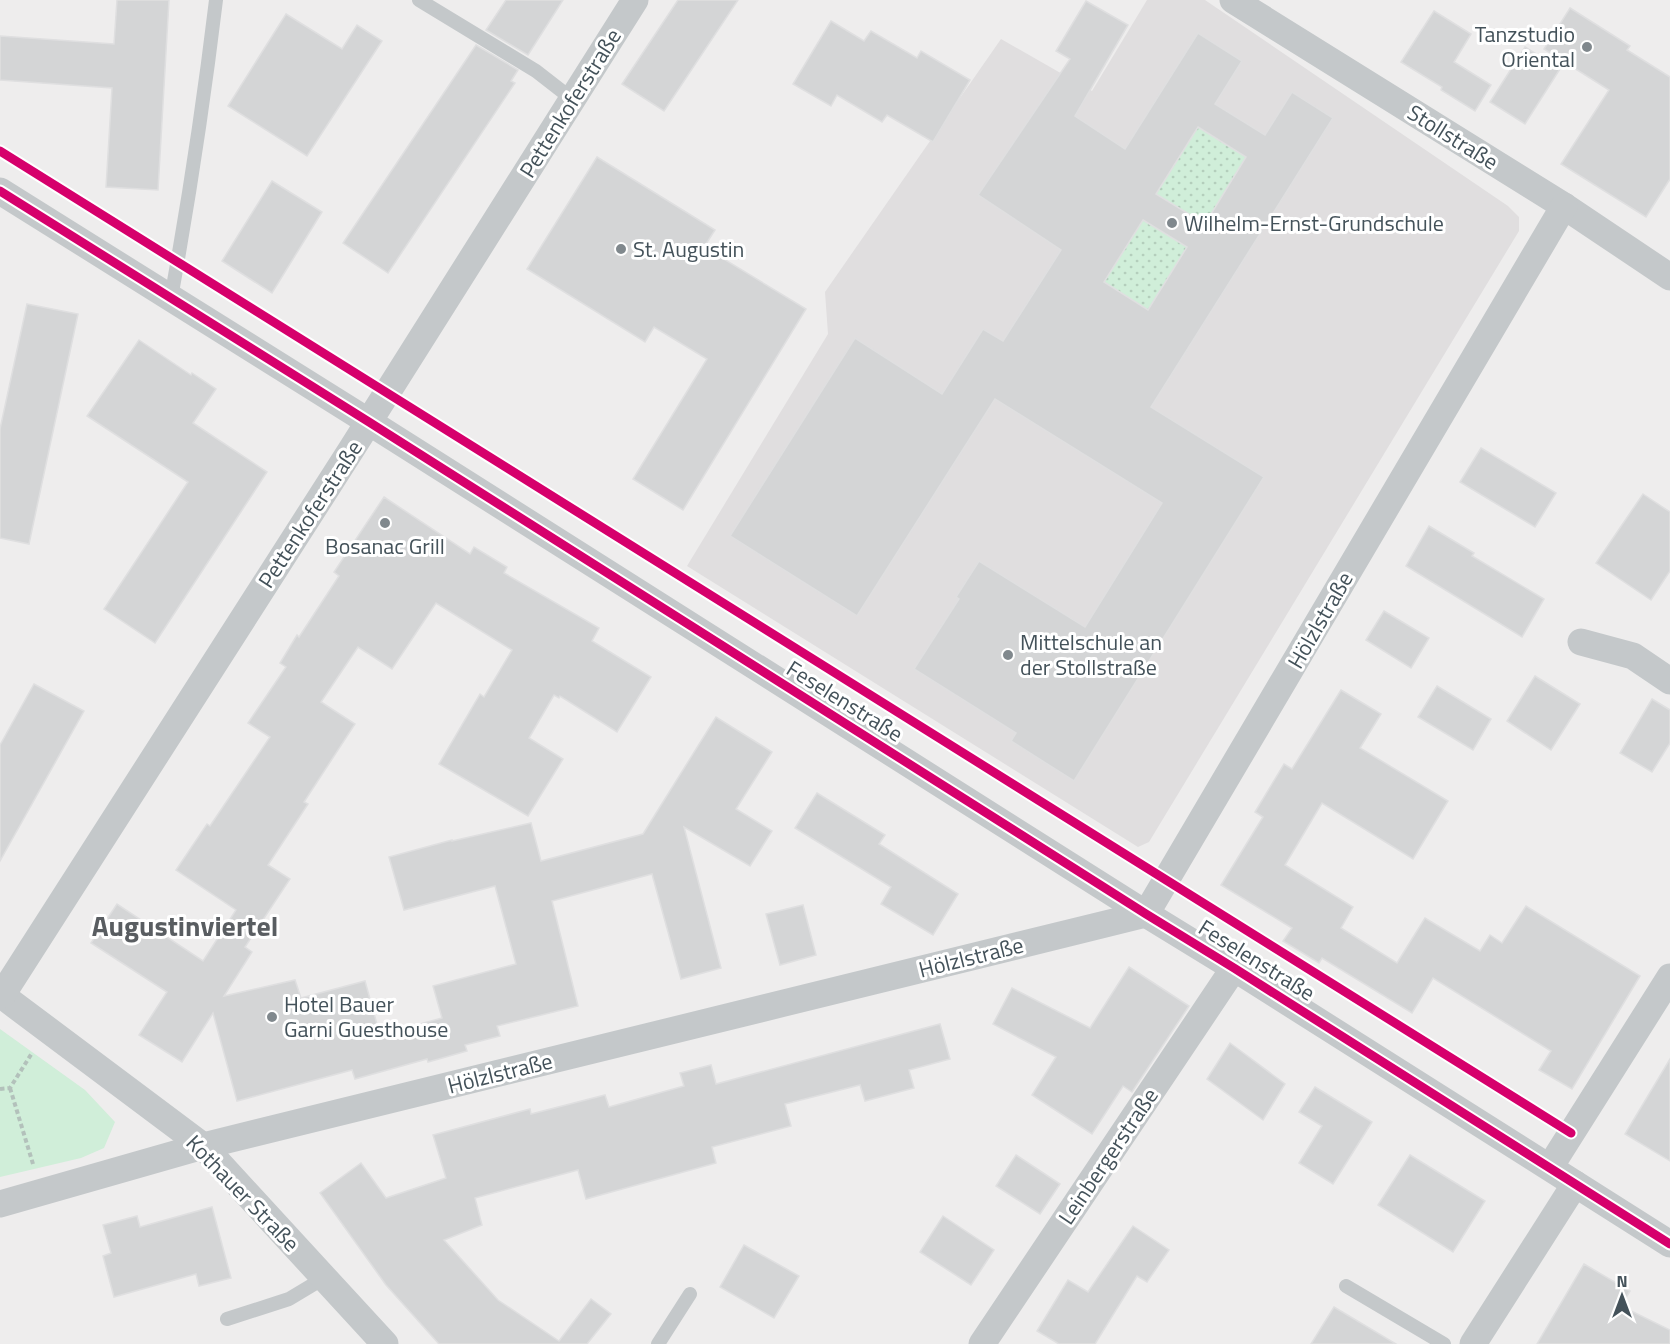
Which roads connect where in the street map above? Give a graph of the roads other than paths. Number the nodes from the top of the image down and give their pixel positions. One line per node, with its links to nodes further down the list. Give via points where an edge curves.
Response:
1 (216, 0): 9 (lane)
2 (419, 0): 5 (lane, via 536,71)
3 (635, 0): 5 (street, Pettenkoferstraße)
4 (1233, 0): 7 (street, Stollstraße)
5 (572, 99): 10 (street, Pettenkoferstraße)
6 (0, 191): 9 (street, Feselenstraße)
7 (1564, 206): 8 (street, Stollstraße); 13 (street, Hölzlstraße)
8 (1670, 277)
9 (171, 297): 10 (street, Feselenstraße)
10 (369, 422): 13 (street, Feselenstraße); 16 (street, Pettenkoferstraße)
11 (1581, 642): 12 (street, via 1633,656)
12 (1670, 681)
13 (1146, 914): 14 (street, Feselenstraße); 17 (street, Hölzlstraße)
14 (1234, 968): 18 (street, Feselenstraße); 28 (street, Leinbergerstraße)
15 (1670, 977): 18 (street)
16 (1, 995): 17 (street, Kothauer Straße)
17 (203, 1146): 20 (street, Hölzlstraße); 22 (street, Kothauer Straße)
18 (1550, 1167): 19 (street, Feselenstraße)
19 (1575, 1184): 21 (street, Feselenstraße); 30 (street)
20 (0, 1204)
21 (1670, 1244)
22 (324, 1278): 25 (lane, via 289,1299); 26 (street, Kothauer Straße)
23 (1346, 1286): 29 (lane)
24 (690, 1294): 27 (lane)
25 (227, 1319)
26 (385, 1344)
27 (658, 1344)
28 (982, 1344)
29 (1444, 1344)
30 (1473, 1344)

